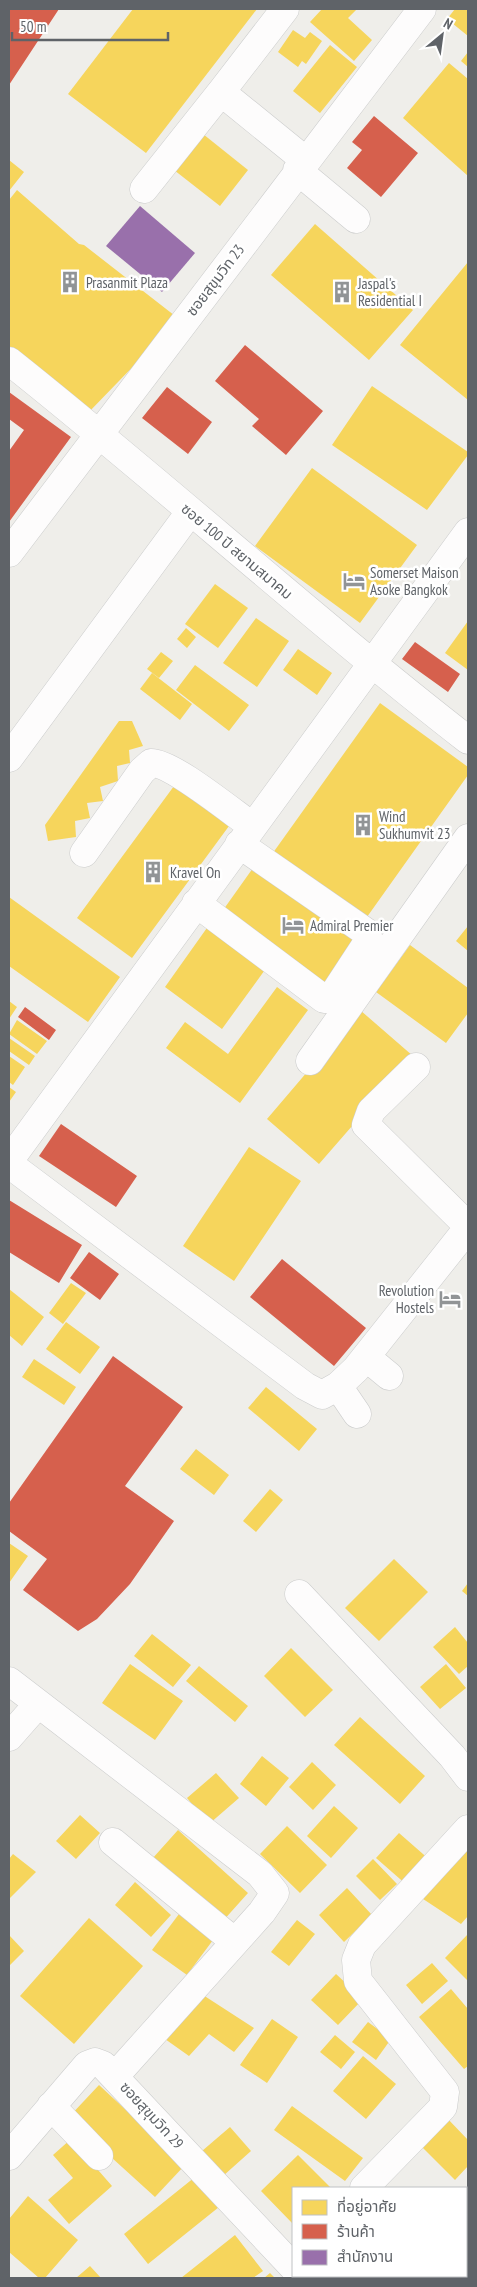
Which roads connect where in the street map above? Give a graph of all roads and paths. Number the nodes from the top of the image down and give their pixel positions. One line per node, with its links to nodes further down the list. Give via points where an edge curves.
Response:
1 (285, 9): 3 (street)
2 (422, 9): 4 (street, ซอยสุขุมวิท 23)
3 (221, 92): 4 (street); 5 (street)
4 (302, 166): 6 (street); 8 (street, ซอยสุขุมวิท 23)
5 (144, 189)
6 (356, 219)
7 (9, 361): 8 (street, ซอย 100 ปี สยามสมาคม)
8 (100, 434): 9 (street, ซอย 100 ปี สยามสมาคม); 11 (street, ซอยสุขุมวิท 23)
9 (190, 512): 12 (street, ซอย 100 ปี สยามสมาคม); 14 (street)
10 (468, 532): 12 (street)
11 (9, 553)
12 (372, 665): 13 (street, ซอย 100 ปี สยามสมาคม); 15 (street)
13 (468, 740)
14 (9, 758)
15 (246, 835): 17 (street, via 176,772 160,762 151,763 142,771); 18 (street); 18 (street, via 366,932 369,940 333,995 324,999)
16 (468, 838): 19 (street)
17 (84, 853)
18 (196, 903): 21 (street)
19 (310, 1061)
20 (416, 1067): 22 (street, via 371,1111 366,1125)
21 (9, 1163): 25 (street, via 305,1386 322,1395)
22 (468, 1227): 23 (street)
23 (366, 1356): 24 (street); 25 (street)
24 (389, 1376)
25 (338, 1386): 26 (street)
26 (357, 1414)
27 (299, 1594): 31 (street)
28 (9, 1681): 29 (street)
29 (38, 1704): 30 (street); 34 (street, via 260,1874 275,1893)
30 (9, 1737)
31 (468, 1777)
32 (468, 1829): 39 (street, via 362,1945 356,1960 358,1980 445,2092 443,2107)
33 (113, 1842): 34 (street)
34 (236, 1942): 35 (street)
35 (115, 2076): 36 (street, ซอยสุขุมวิท 29, via 103,2065 87,2064); 40 (street, ซอยสุขุมวิท 29)
36 (51, 2106): 37 (street, ซอยสุขุมวิท 29); 38 (street)
37 (14, 2138)
38 (99, 2156)
39 (365, 2187)
40 (292, 2265)

